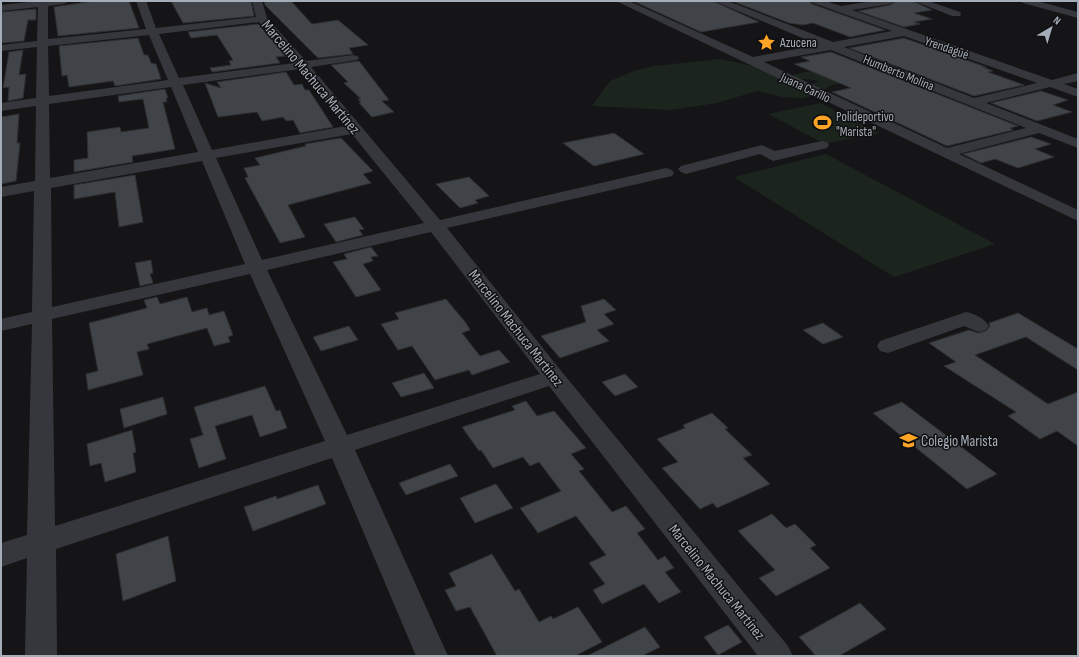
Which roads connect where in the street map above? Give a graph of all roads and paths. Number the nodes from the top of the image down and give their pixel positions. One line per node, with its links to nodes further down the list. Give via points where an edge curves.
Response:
1 (64, 1): 10 (street)
2 (141, 1): 16 (street)
3 (620, 1): 22 (street, Juana Carillo)
4 (739, 1): 9 (street)
5 (816, 1): 12 (street, Yrendagüé)
6 (890, 1): 12 (street)
7 (919, 1): 14 (street)
8 (1026, 1): 15 (street)
9 (722, 2): 19 (street, Humberto Molina)
10 (42, 3): 11 (street); 18 (street)
11 (1, 8)
12 (840, 9): 17 (street, Yrendagüé)
13 (259, 10): 16 (street); 23 (street, Marcelino Machuca Martínez)
14 (956, 14)
15 (1078, 15)
16 (152, 30): 18 (street); 25 (street)
17 (906, 32): 19 (street); 26 (street, Yrendagüé)
18 (42, 43): 20 (street); 28 (street)
19 (833, 46): 22 (street); 29 (street, Humberto Molina)
20 (1, 48)
21 (353, 58): 23 (street)
22 (752, 61): 35 (street, Juana Carillo)
23 (303, 64): 25 (street); 31 (street, Marcelino Machuca Martínez)
24 (1078, 77): 26 (street)
25 (175, 82): 28 (street); 36 (street)
26 (1050, 83): 27 (street, Yrendagüé); 29 (street)
27 (1078, 93)
28 (42, 101): 30 (street); 39 (street)
29 (973, 102): 32 (street, Humberto Molina)
30 (1, 107)
31 (356, 129): 36 (street); 42 (street, Marcelino Machuca Martínez)
32 (1040, 129): 33 (street, Humberto Molina); 35 (street)
33 (1078, 144)
34 (822, 145): 37 (street, via 774,156 762,149)
35 (944, 153): 41 (street, Juana Carillo)
36 (207, 156): 39 (street); 43 (street)
37 (686, 169)
38 (666, 173): 42 (street)
39 (42, 185): 40 (street); 44 (street)
40 (1, 192)
41 (1078, 216)
42 (435, 225): 43 (street); 48 (street, Marcelino Machuca Martínez)
43 (256, 267): 44 (street); 49 (street)
44 (42, 316): 45 (street); 50 (street)
45 (1, 325)
46 (979, 326): 47 (street, via 966,318)
47 (888, 346)
48 (554, 377): 49 (street); 54 (street, Marcelino Machuca Martínez)
49 (340, 446): 50 (street); 53 (street)
50 (41, 542): 51 (street); 52 (street)
51 (1, 555)
52 (41, 656)
53 (432, 656)
54 (777, 656)

